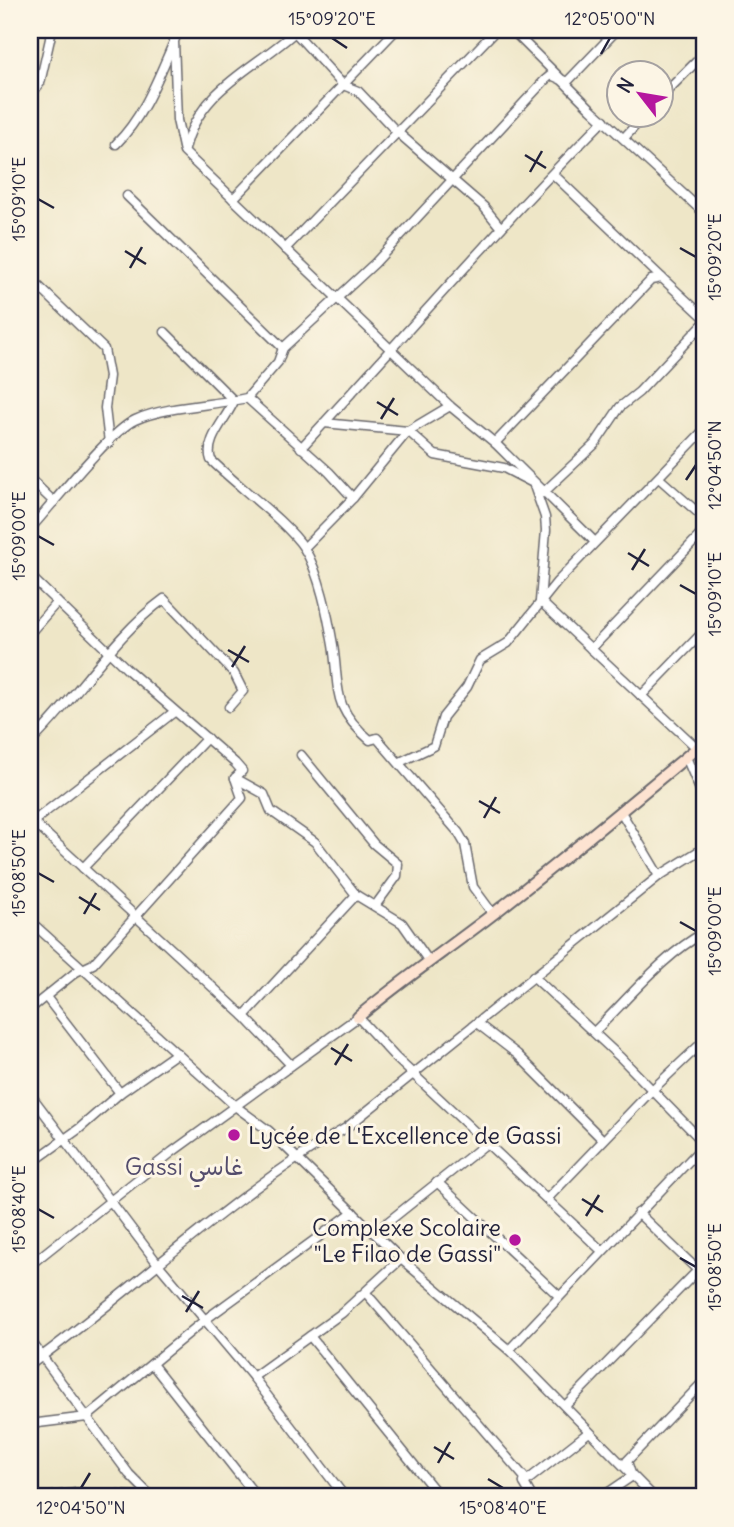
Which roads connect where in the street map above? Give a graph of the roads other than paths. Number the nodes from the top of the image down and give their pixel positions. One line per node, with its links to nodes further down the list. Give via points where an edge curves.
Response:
1 (52, 30): 13 (street, via 40,83)
2 (177, 30): 8 (street)
3 (396, 30): 11 (street)
4 (496, 30): 17 (street)
5 (512, 30): 10 (street)
6 (617, 30): 10 (street)
7 (295, 31): 11 (street); 20 (street, via 224,87 198,117)
8 (174, 41): 19 (street, via 135,123); 20 (street, via 177,120)
9 (704, 54): 12 (street)
10 (566, 82): 14 (street); 22 (street, via 551,75 545,80)
11 (343, 85): 17 (street, via 358,91); 24 (street)
12 (674, 85)
13 (30, 96)
14 (604, 120): 21 (street)
15 (615, 130): 18 (street)
16 (631, 130): 18 (street)
17 (396, 131): 22 (street); 27 (street)
18 (624, 138): 25 (street)
19 (116, 144)
20 (184, 152): 24 (street)
21 (553, 174): 26 (street); 29 (street)
22 (453, 179): 26 (street); 30 (street)
23 (127, 196): 34 (street)
24 (233, 199): 27 (street)
25 (704, 213)
26 (501, 228): 35 (street)
27 (285, 249): 30 (street)
28 (30, 278): 42 (street, via 104,349 109,376)
29 (662, 278): 31 (street); 43 (street, via 645,285)
30 (337, 298): 34 (street); 35 (street)
31 (704, 317)
32 (704, 323): 48 (street, via 620,407 595,444)
33 (165, 332): 37 (street)
34 (283, 348): 36 (street, via 278,362)
35 (392, 350): 38 (street); 39 (street)
36 (247, 398): 37 (street); 44 (street)
37 (234, 401): 42 (street, via 135,420); 55 (street, via 211,443 211,460)
38 (450, 406): 41 (street); 43 (street)
39 (324, 423): 41 (street); 44 (street)
40 (704, 430): 46 (street)
41 (408, 431): 47 (street, via 435,455 504,468); 49 (street)
42 (109, 443): 50 (street)
43 (495, 443): 47 (street)
44 (300, 448): 49 (street)
45 (30, 479): 50 (street)
46 (660, 479): 51 (street); 54 (street)
47 (533, 483): 48 (street); 57 (street, via 546,530)
48 (543, 493): 54 (street)
49 (353, 498): 55 (street)
50 (54, 502): 52 (street)
51 (704, 518)
52 (30, 529)
53 (704, 531): 61 (street)
54 (595, 542): 57 (street)
55 (304, 548): 71 (street, via 333,646 341,704 358,729 370,740 377,738)
56 (30, 576): 58 (street)
57 (540, 601): 61 (street); 71 (street, via 508,643 480,660 467,687 443,717 434,746)
58 (57, 602): 60 (street); 62 (street)
59 (704, 631): 63 (street)
60 (30, 633)
61 (591, 649): 63 (street)
62 (110, 653): 64 (street, via 164,599 234,673 243,691); 65 (street); 67 (street)
63 (641, 696): 68 (street)
64 (229, 707)
65 (174, 712): 66 (street); 75 (street)
66 (207, 737): 72 (street, via 242,771); 77 (street)
67 (30, 743)
68 (701, 745): 70 (street)
69 (300, 755): 80 (street, via 374,844 398,864 393,882)
70 (687, 757): 73 (street); 74 (street)
71 (400, 761): 81 (street, via 458,832 474,887)
72 (235, 778): 79 (street, via 264,794 271,811 315,842); 82 (street, via 242,798)
73 (704, 800)
74 (621, 812): 78 (street); 81 (street)
75 (31, 822): 77 (street)
76 (704, 848): 78 (street)
77 (83, 868): 82 (street)
78 (659, 876): 87 (street)
79 (356, 895): 80 (street); 90 (street)
80 (375, 906): 85 (street, via 402,923)
81 (493, 914): 85 (street)
82 (137, 917): 86 (street); 90 (street)
83 (30, 921): 86 (street)
84 (704, 933): 93 (street, via 663,965)
85 (428, 960): 91 (street)
86 (83, 970): 88 (street); 95 (street)
87 (533, 976): 92 (street); 93 (street)
88 (46, 997): 89 (street); 99 (street)
89 (30, 1009)
90 (244, 1016): 96 (street)
91 (358, 1017): 96 (street); 97 (street)
92 (478, 1024): 97 (street); 103 (street, via 517,1054)
93 (594, 1032): 98 (street)
94 (704, 1041): 98 (street)
95 (177, 1053): 99 (street); 101 (street)
96 (290, 1065): 101 (street)
97 (411, 1072): 104 (street); 106 (street, via 346,1128)
98 (651, 1091): 103 (street); 105 (street)
99 (120, 1093): 102 (street)
100 (30, 1094): 102 (street)
101 (235, 1106): 106 (street, via 269,1131); 110 (street)
102 (64, 1138): 107 (street); 110 (street)
103 (603, 1140): 109 (street)
104 (487, 1143): 108 (street); 109 (street)
105 (704, 1144): 112 (street)
106 (294, 1158): 111 (street); 116 (street)
107 (30, 1164)
108 (437, 1182): 113 (street); 120 (street)
109 (547, 1199): 114 (street)
110 (111, 1200): 116 (street); 117 (street)
111 (353, 1212): 113 (street); 121 (street)
112 (638, 1213): 114 (street); 118 (street)
113 (374, 1233): 115 (street)
114 (602, 1251): 120 (street)
115 (401, 1259): 119 (street); 124 (street)
116 (158, 1264): 121 (street); 125 (street, via 103,1312)
117 (30, 1265)
118 (702, 1270): 130 (street)
119 (366, 1293): 122 (street); 135 (street, via 489,1434 525,1478)
120 (559, 1296): 124 (street)
121 (206, 1319): 126 (street); 128 (street)
122 (310, 1336): 128 (street); 141 (street)
123 (30, 1340): 125 (street)
124 (509, 1350): 130 (street)
125 (43, 1355): 127 (street); 131 (street)
126 (152, 1364): 131 (street); 139 (street)
127 (30, 1365)
128 (253, 1377): 140 (street)
129 (704, 1381): 134 (street, via 627,1461)
130 (565, 1406): 133 (street)
131 (87, 1417): 132 (street); 138 (street)
132 (30, 1424)
133 (589, 1432): 134 (street); 135 (street)
134 (631, 1477): 143 (street); 144 (street)
135 (524, 1483): 142 (street)
136 (704, 1493): 145 (street)
137 (47, 1497): 138 (street, via 76,1493)
138 (151, 1497)
139 (257, 1497)
140 (345, 1497)
141 (440, 1497)
142 (532, 1497)
143 (595, 1497)
144 (654, 1497)
145 (700, 1497)

